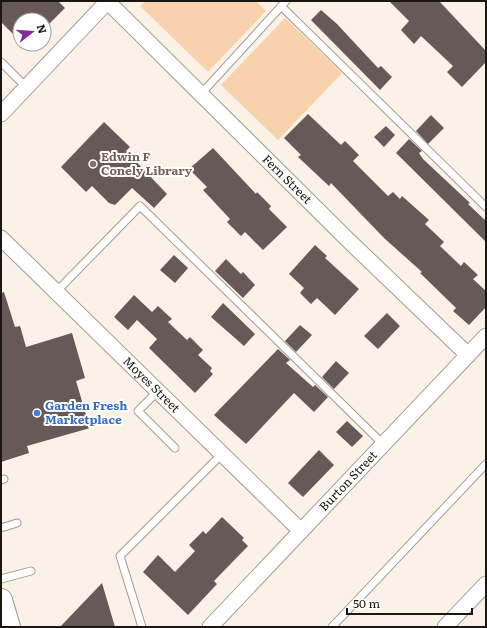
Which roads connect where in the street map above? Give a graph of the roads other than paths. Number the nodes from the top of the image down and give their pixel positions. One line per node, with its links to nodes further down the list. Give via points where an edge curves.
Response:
1 (108, 1): 4 (street); 5 (street, Fern Street)
2 (284, 4): 5 (lane); 7 (lane)
3 (1, 62): 4 (lane)
4 (26, 87): 6 (street)
5 (201, 94): 11 (street, Fern Street)
6 (1, 114)
7 (486, 207)
8 (1, 238): 9 (street, Moyes Street)
9 (56, 293): 12 (street, Moyes Street); 13 (lane, via 140,206)
10 (486, 336): 11 (street, Burton Street)
11 (468, 355): 13 (street, Burton Street)
12 (158, 391): 14 (lane, via 138,410); 15 (street, Moyes Street)
13 (383, 444): 19 (street, Burton Street)
14 (175, 448)
15 (222, 454): 19 (street, Moyes Street); 23 (lane, via 120,556)
16 (486, 464): 25 (lane)
17 (17, 523): 18 (lane)
18 (1, 528)
19 (301, 531): 24 (street, Burton Street)
20 (31, 571): 21 (lane)
21 (1, 579)
22 (486, 584): 26 (street)
23 (142, 627)
24 (210, 627)
25 (332, 627)
26 (445, 627)

